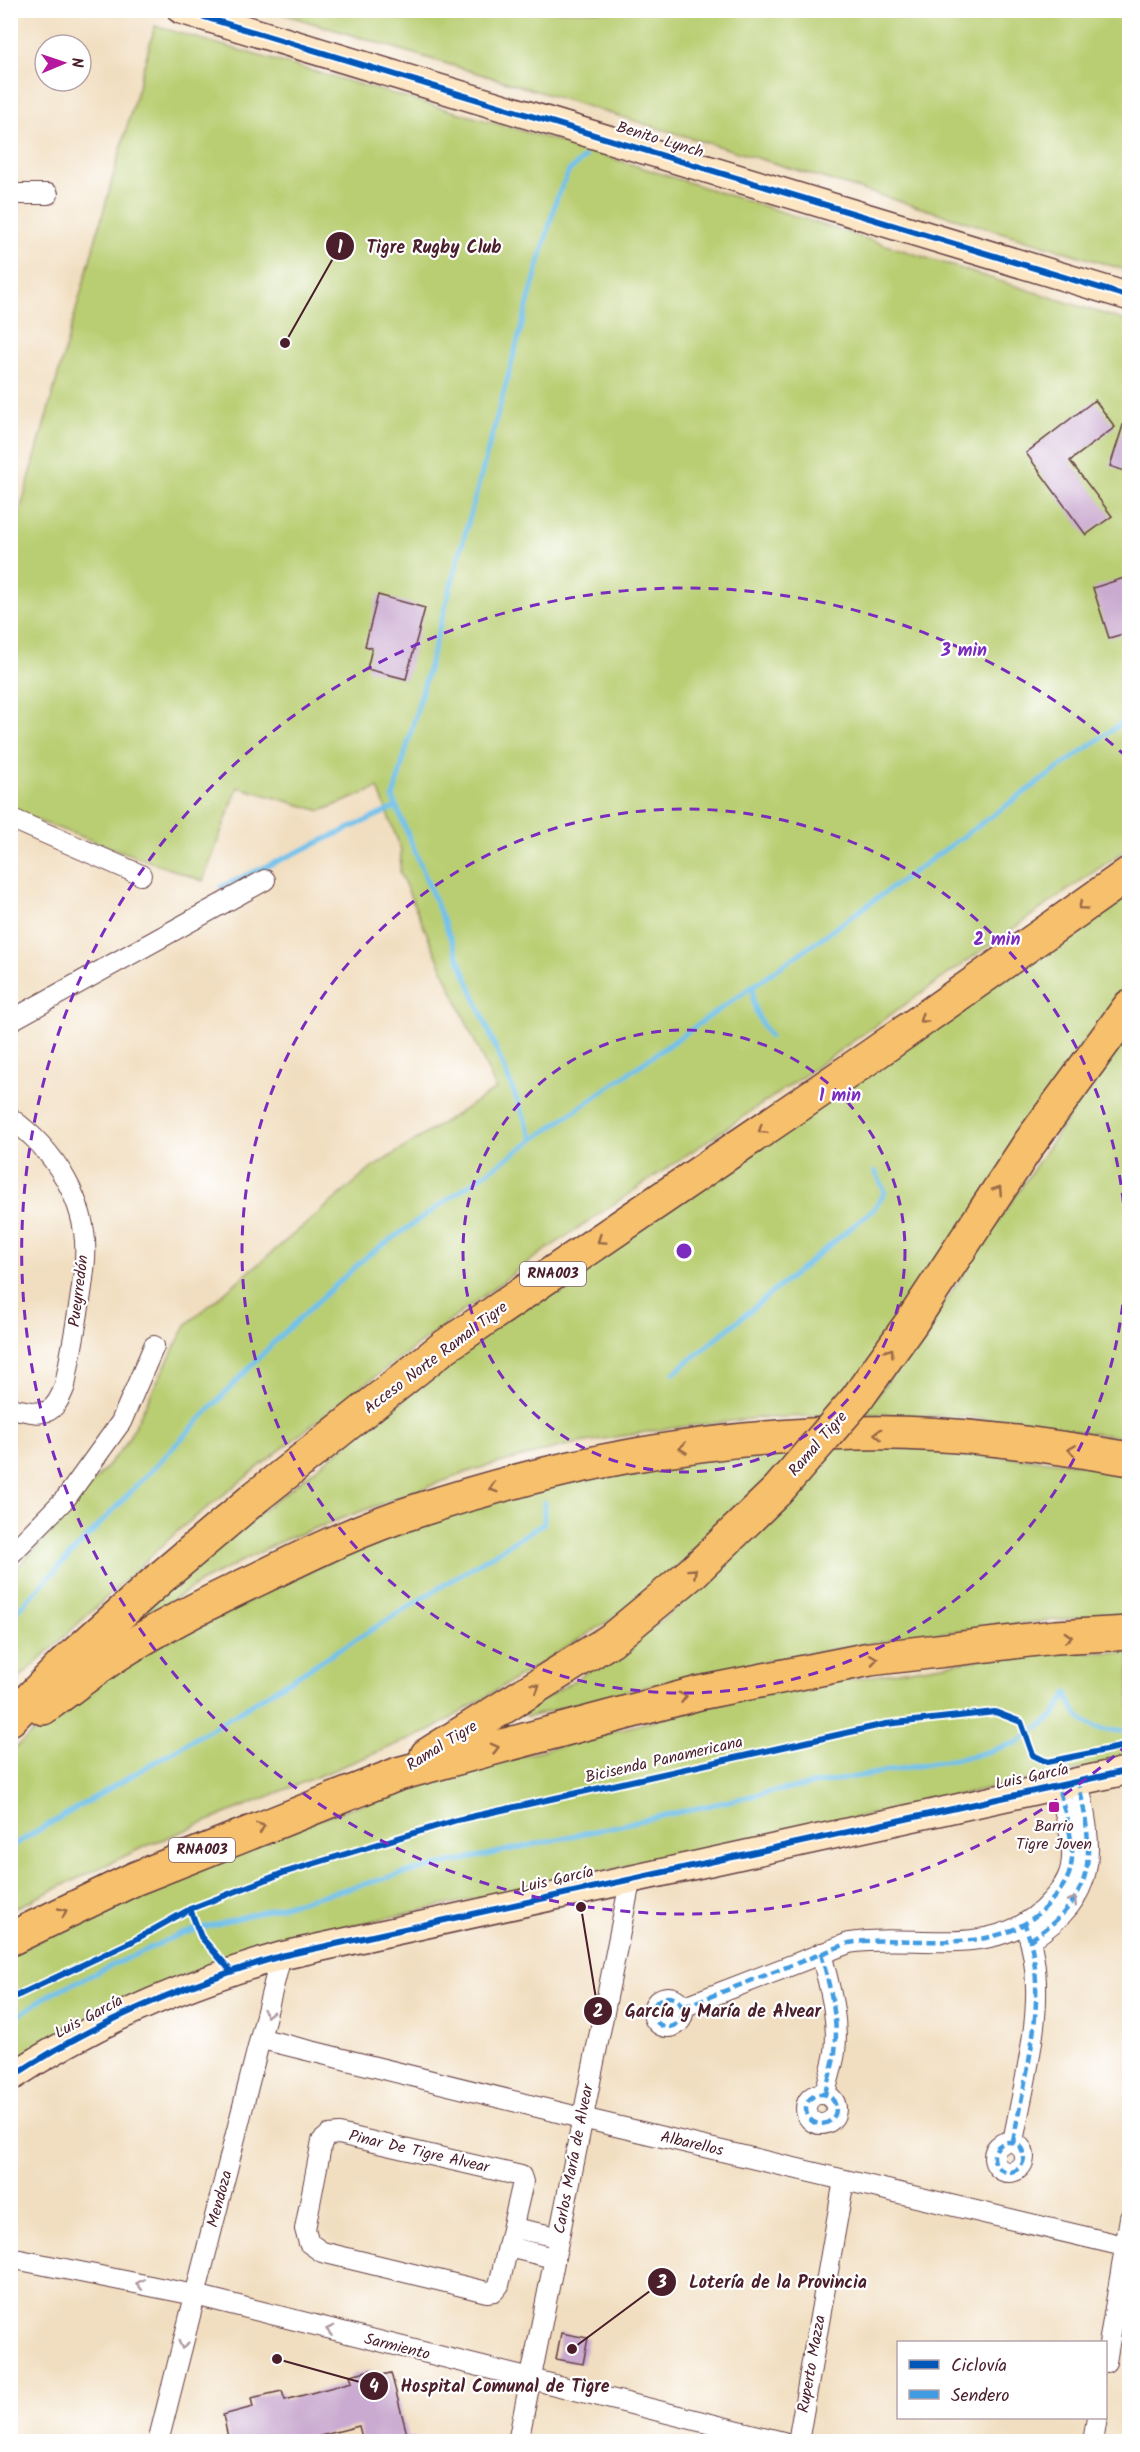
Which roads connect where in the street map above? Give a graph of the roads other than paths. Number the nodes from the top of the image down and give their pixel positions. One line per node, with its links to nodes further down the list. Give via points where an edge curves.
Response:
1 (181, 10): 4 (street, Benito Lynch)
2 (10, 194): 3 (street)
3 (48, 194)
4 (1130, 297)
5 (10, 818): 7 (street)
6 (1130, 873): 17 (highway, Acceso Norte Ramal Tigre / RNA003, one-way to 17, via 872,1056 444,1347 158,1580)
7 (141, 875)
8 (265, 880): 10 (street)
9 (1130, 1006): 20 (highway, Ramal Tigre / RNA003, one-way to 9, bridge, via 611,1640 693,1572 778,1490 856,1400 1029,1144)
10 (10, 1021)
11 (10, 1118): 13 (street, Pueyrredón, via 41,1142 59,1169 75,1200 85,1258 65,1386 58,1405 35,1413)
12 (154, 1346): 15 (street, via 121,1422 66,1498)
13 (10, 1408)
14 (1130, 1459): 18 (highway, one-way to 18, via 972,1438 862,1433 773,1437 649,1452 534,1476 417,1510 312,1552 208,1602 117,1655)
15 (10, 1555)
16 (1130, 1633): 20 (highway, one-way to 16, via 699,1692 847,1664 1055,1637)
17 (10, 1719)
18 (10, 1737)
19 (1130, 1770): 21 (street, Luis García)
20 (398, 1774): 24 (highway, RNA003, one-way to 20, via 134,1879)
21 (1068, 1783): 22 (street, Luis García); 23 (street, via 1072,1866 1064,1886)
22 (630, 1877): 26 (street, Luis García); 31 (street, Carlos María de Alvear)
23 (1028, 1933): 25 (street, via 938,1943 872,1939); 32 (street, via 1035,1999)
24 (10, 1939)
25 (821, 1953): 27 (street); 30 (street, via 836,2032)
26 (281, 1956): 28 (street, Mendoza, one-way to 28); 29 (street, Luis García, via 210,1977 136,2007)
27 (683, 2007)
28 (262, 2039): 31 (street, Albarellos); 40 (street, Mendoza)
29 (10, 2078)
30 (825, 2094)
31 (582, 2118): 33 (street, Albarellos); 36 (street, Carlos María de Alvear)
32 (1013, 2142)
33 (844, 2180): 37 (street, Albarellos); 47 (street, Ruperto Mazza)
34 (1130, 2218): 37 (street)
35 (511, 2237): 35 (street, Pinar De Tigre Alvear, via 524,2182 520,2176 339,2134 329,2134 322,2141 305,2229 309,2243 322,2252 488,2292 500,2285); 36 (street); 39 (street)
36 (558, 2237): 39 (street, Carlos María de Alvear)
37 (1124, 2246): 41 (street)
38 (10, 2258): 40 (street, Sarmiento, one-way to 38)
39 (554, 2258): 42 (street, Carlos María de Alvear)
40 (195, 2295): 42 (street, Sarmiento, one-way to 40); 44 (street, Mendoza, one-way to 44)
41 (1107, 2356)
42 (529, 2380): 45 (street, Carlos María de Alvear); 46 (street, Sarmiento)
43 (1097, 2419): 48 (street)
44 (158, 2442)
45 (518, 2442)
46 (783, 2442)
47 (798, 2442)
48 (1093, 2442)

